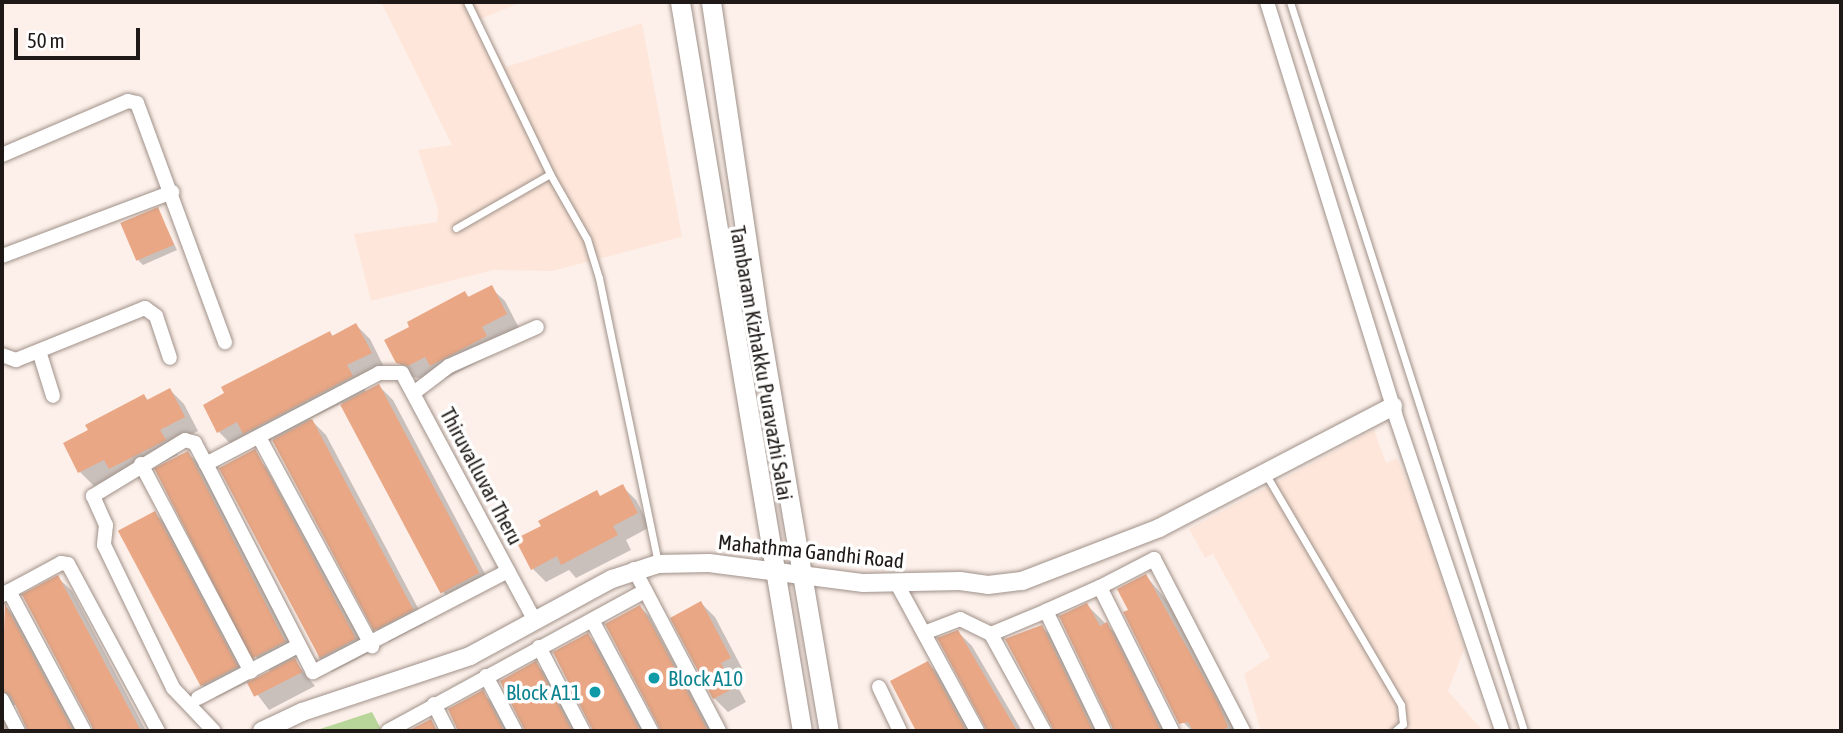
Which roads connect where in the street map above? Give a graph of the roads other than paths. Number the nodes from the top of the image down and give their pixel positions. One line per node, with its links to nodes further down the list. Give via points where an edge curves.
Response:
1 (467, 2): 7 (lane)
2 (680, 2): 26 (main road, Tambaram Kizhakku Puravazhi Salai, via 735,352)
3 (711, 2): 27 (main road, Tambaram Kizhakku Puravazhi Salai)
4 (1267, 2): 18 (street)
5 (1290, 2): 67 (lane)
6 (2, 155): 8 (street, via 134,100 141,107)
7 (550, 174): 9 (lane); 23 (lane, via 587,239 599,278)
8 (172, 192): 10 (street); 12 (street)
9 (456, 228)
10 (2, 257)
11 (537, 327): 16 (street, via 449,366)
12 (225, 342)
13 (39, 351): 14 (street, via 16,360); 15 (street, via 145,308 156,316); 17 (street)
14 (2, 355)
15 (170, 358)
16 (415, 392): 19 (street, Thiruvalluvar Theru, via 402,373 379,373); 25 (street, Thiruvalluvar Theru)
17 (53, 396)
18 (1392, 406): 22 (street, Mahathma Gandhi Road); 66 (street)
19 (259, 436): 21 (street); 38 (street)
20 (141, 464): 21 (street, via 185,440 195,443); 40 (street); 49 (street, via 93,496 106,525 104,545 173,688)
21 (206, 464): 37 (street)
22 (1265, 473): 28 (street, Mahathma Gandhi Road, via 1159,528 1056,571 1001,585 960,581); 65 (lane, via 1401,705 1403,724)
23 (658, 564): 24 (street, Mahathma Gandhi Road); 26 (street, Mahathma Gandhi Road, via 709,563)
24 (634, 569): 30 (street); 34 (street, Mahathma Gandhi Road)
25 (508, 571): 34 (street, Thiruvalluvar Theru); 38 (street)
26 (776, 572): 27 (street, Mahathma Gandhi Road); 57 (main road, Tambaram Kizhakku Puravazhi Salai)
27 (803, 576): 28 (street, Mahathma Gandhi Road); 58 (main road, Tambaram Kizhakku Puravazhi Salai)
28 (897, 584): 35 (street)
29 (1100, 587): 32 (street); 63 (street); 64 (street, via 1154,559)
30 (645, 591): 33 (street); 56 (street)
31 (5, 593): 47 (street); 48 (street, via 61,563 68,564)
32 (1045, 611): 36 (street); 62 (street)
33 (592, 620): 39 (street); 55 (street)
34 (535, 621): 50 (street, Mahathma Gandhi Road, via 470,656 302,712)
35 (924, 633): 36 (street, via 960,619); 60 (street)
36 (991, 634): 61 (street)
37 (298, 646): 38 (street, via 313,672); 40 (street)
38 (372, 646)
39 (539, 648): 41 (street); 54 (street)
40 (251, 672): 43 (street)
41 (485, 676): 45 (street); 53 (street)
42 (879, 687): 59 (street)
43 (198, 698)
44 (2, 700): 46 (street)
45 (434, 704): 51 (street); 52 (street)
46 (18, 731)
47 (84, 731)
48 (158, 731)
49 (214, 731)
50 (262, 731)
51 (388, 731)
52 (448, 731)
53 (515, 731)
54 (583, 731)
55 (651, 731)
56 (719, 731)
57 (802, 731)
58 (829, 731)
59 (900, 731)
60 (977, 731)
61 (1044, 731)
62 (1104, 731)
63 (1172, 731)
64 (1243, 731)
65 (1395, 731)
66 (1503, 731)
67 (1524, 731)

